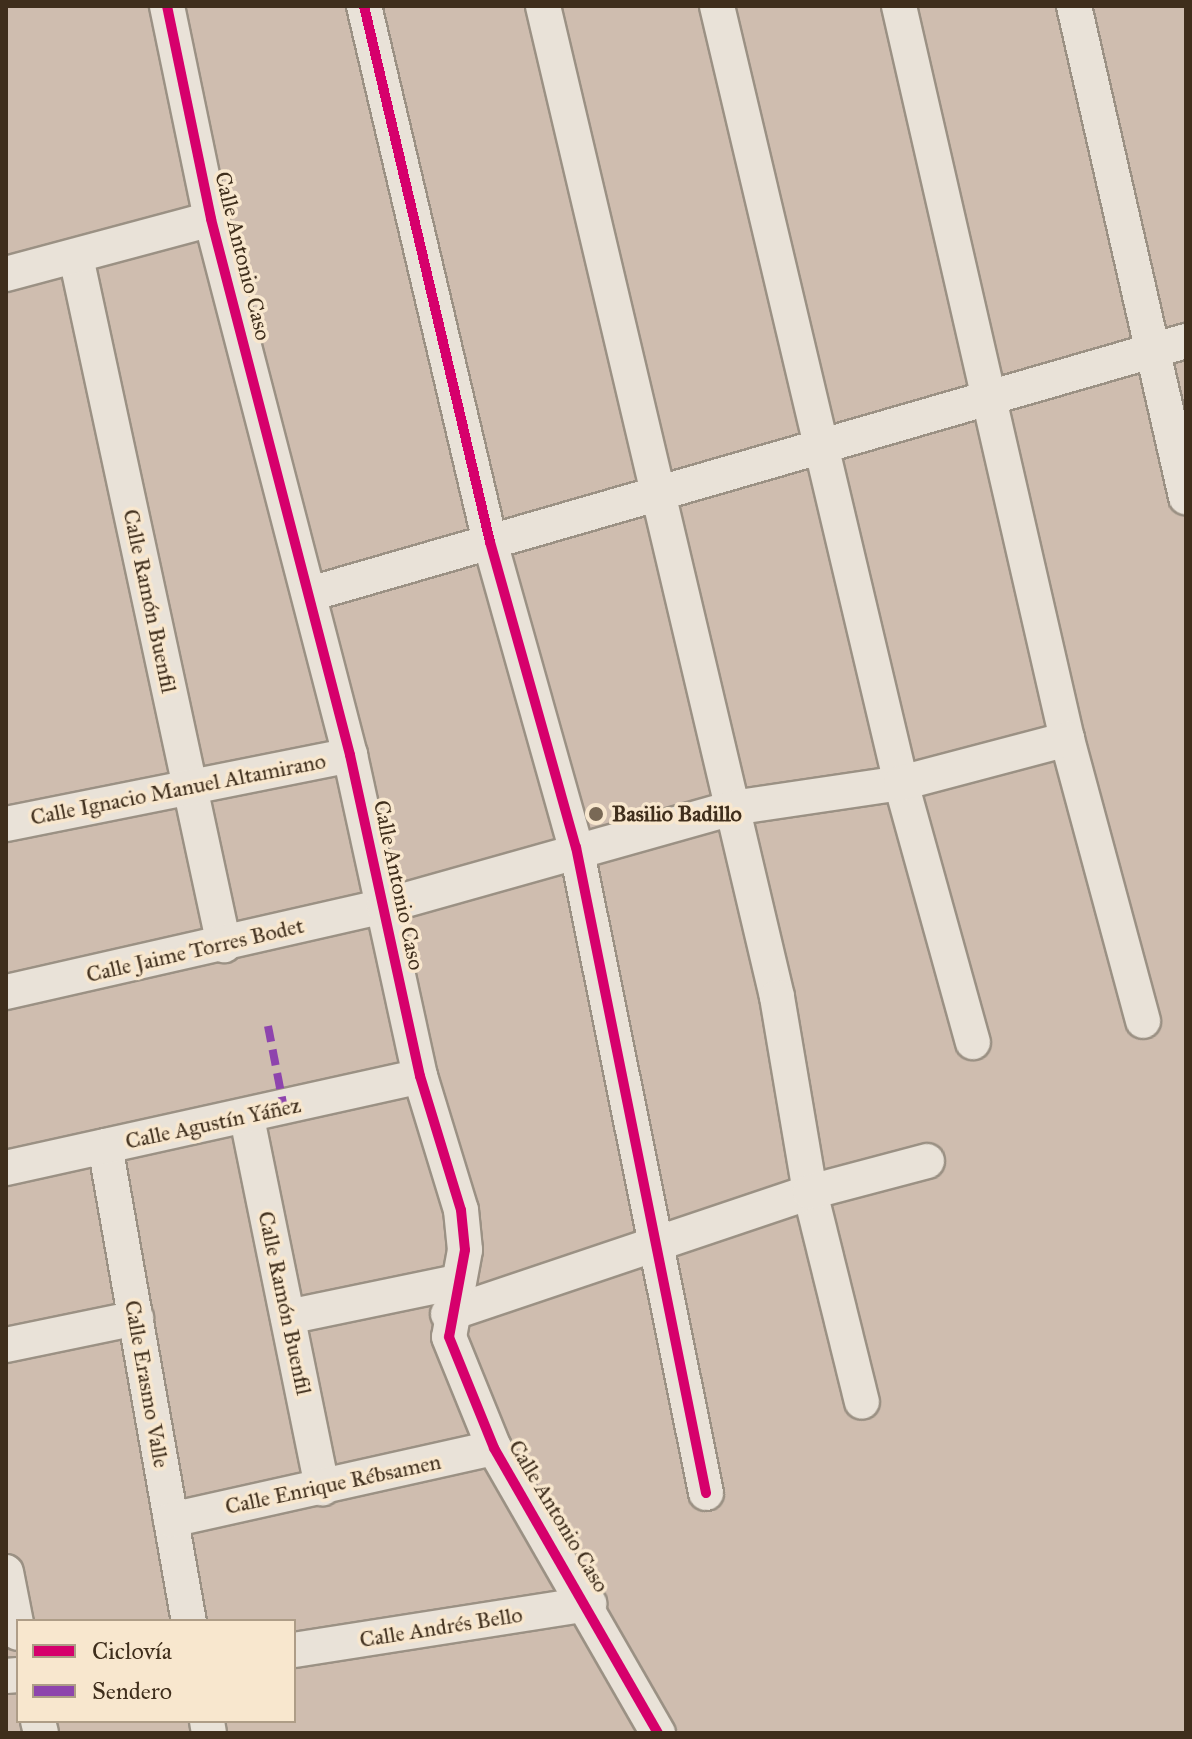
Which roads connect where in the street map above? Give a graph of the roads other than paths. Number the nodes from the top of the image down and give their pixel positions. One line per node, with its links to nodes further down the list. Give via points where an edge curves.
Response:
1 (167, 6): 7 (street, Calle Antonio Caso)
2 (364, 6): 15 (street)
3 (543, 6): 13 (street)
4 (717, 6): 12 (street)
5 (899, 6): 11 (street)
6 (1074, 6): 10 (street)
7 (211, 219): 8 (street); 16 (street, Calle Antonio Caso)
8 (76, 257): 9 (street); 20 (street, Calle Ramón Buenfil)
9 (6, 274)
10 (1170, 345): 11 (street); 14 (street)
11 (989, 398): 12 (street); 17 (street)
12 (819, 447): 13 (street); 19 (street)
13 (657, 494): 15 (street); 21 (street)
14 (1186, 497)
15 (490, 542): 16 (street); 23 (street)
16 (310, 594): 18 (street, Calle Antonio Caso)
17 (1067, 739): 19 (street, Calle Jaime Torres Bodet); 27 (street)
18 (350, 755): 20 (street, Calle Ignacio Manuel Altamirano); 24 (street, Calle Antonio Caso)
19 (901, 783): 21 (street, Calle Jaime Torres Bodet); 28 (street)
20 (189, 785): 22 (street, Calle Ignacio Manuel Altamirano); 25 (street, Calle Ramón Buenfil)
21 (732, 808): 23 (street, Calle Jaime Torres Bodet); 34 (street, via 777,997)
22 (7, 817)
23 (576, 847): 24 (street, Calle Jaime Torres Bodet); 35 (street)
24 (384, 906): 25 (street, Calle Jaime Torres Bodet); 29 (street, Calle Antonio Caso)
25 (224, 945): 26 (street, Calle Jaime Torres Bodet)
26 (6, 992)
27 (1143, 1021)
28 (973, 1042)
29 (420, 1076): 30 (street, Calle Agustín Yáñez); 36 (street, Calle Antonio Caso, via 461,1210 465,1250)
30 (247, 1118): 31 (street, Calle Agustín Yáñez); 37 (street, Calle Ramón Buenfil)
31 (105, 1146): 33 (street, Calle Agustín Yáñez); 38 (street, Calle Erasmo Valle)
32 (927, 1161): 34 (street)
33 (6, 1168)
34 (810, 1192): 35 (street); 40 (street)
35 (652, 1243): 36 (street); 43 (street)
36 (452, 1298): 37 (street); 41 (street, Calle Antonio Caso, via 463,1381)
37 (288, 1317): 42 (street, Calle Ramón Buenfil)
38 (136, 1318): 39 (street); 44 (street, Calle Erasmo Valle)
39 (6, 1345)
40 (862, 1402)
41 (494, 1448): 42 (street, Calle Enrique Rébsamen); 46 (street, Calle Antonio Caso)
42 (322, 1488): 44 (street, Calle Enrique Rébsamen)
43 (706, 1493)
44 (171, 1520): 47 (street, Calle Erasmo Valle)
45 (6, 1572): 48 (street)
46 (589, 1604): 49 (street, Calle Andrés Bello); 50 (street, Calle Antonio Caso)
47 (189, 1619)
48 (16, 1623)
49 (296, 1650)
50 (658, 1733)

